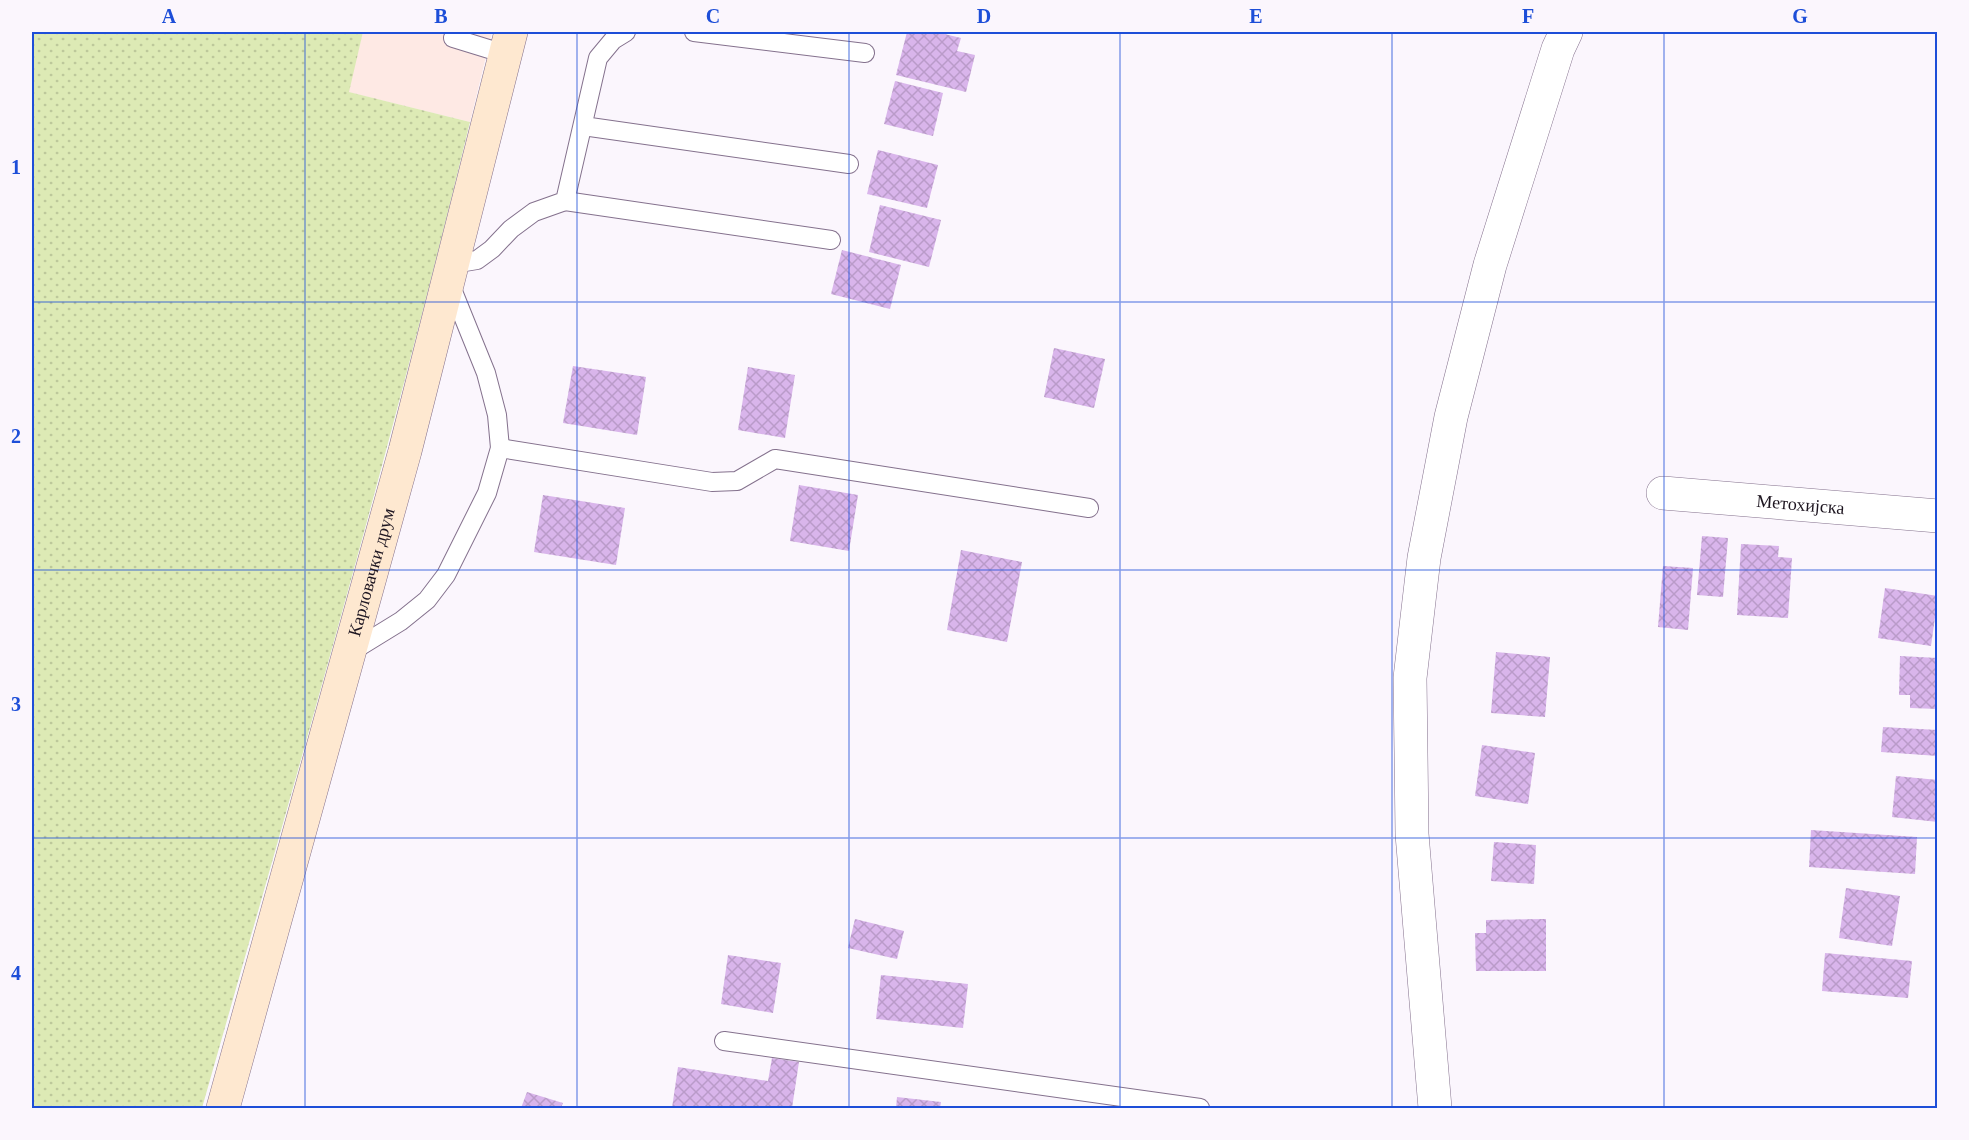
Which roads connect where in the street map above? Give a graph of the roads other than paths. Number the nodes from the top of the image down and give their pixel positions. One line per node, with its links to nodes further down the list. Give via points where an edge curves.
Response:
1 (626, 32): 7 (lane, via 598,58)
2 (694, 32): 6 (lane)
3 (1566, 32): 20 (street, via 1490,265 1451,417 1424,558 1410,678 1412,834)
4 (453, 38): 5 (lane)
5 (508, 43): 11 (main road, Карловачки друм)
6 (865, 53)
7 (584, 126): 8 (lane); 9 (lane)
8 (849, 164)
9 (565, 201): 10 (lane); 11 (lane, via 534,212 492,249)
10 (831, 240)
11 (451, 273): 12 (lane, via 486,374 497,415); 16 (main road, Карловачки друм)
12 (500, 448): 14 (lane, via 712,483 737,481 775,459); 16 (lane, via 487,493 446,575 427,600 401,621)
13 (1663, 493): 15 (street, Метохијска)
14 (1089, 508)
15 (1938, 516)
16 (348, 654): 18 (main road, Карловачки друм)
17 (724, 1041): 19 (lane)
18 (223, 1108)
19 (1200, 1108)
20 (1435, 1108)

